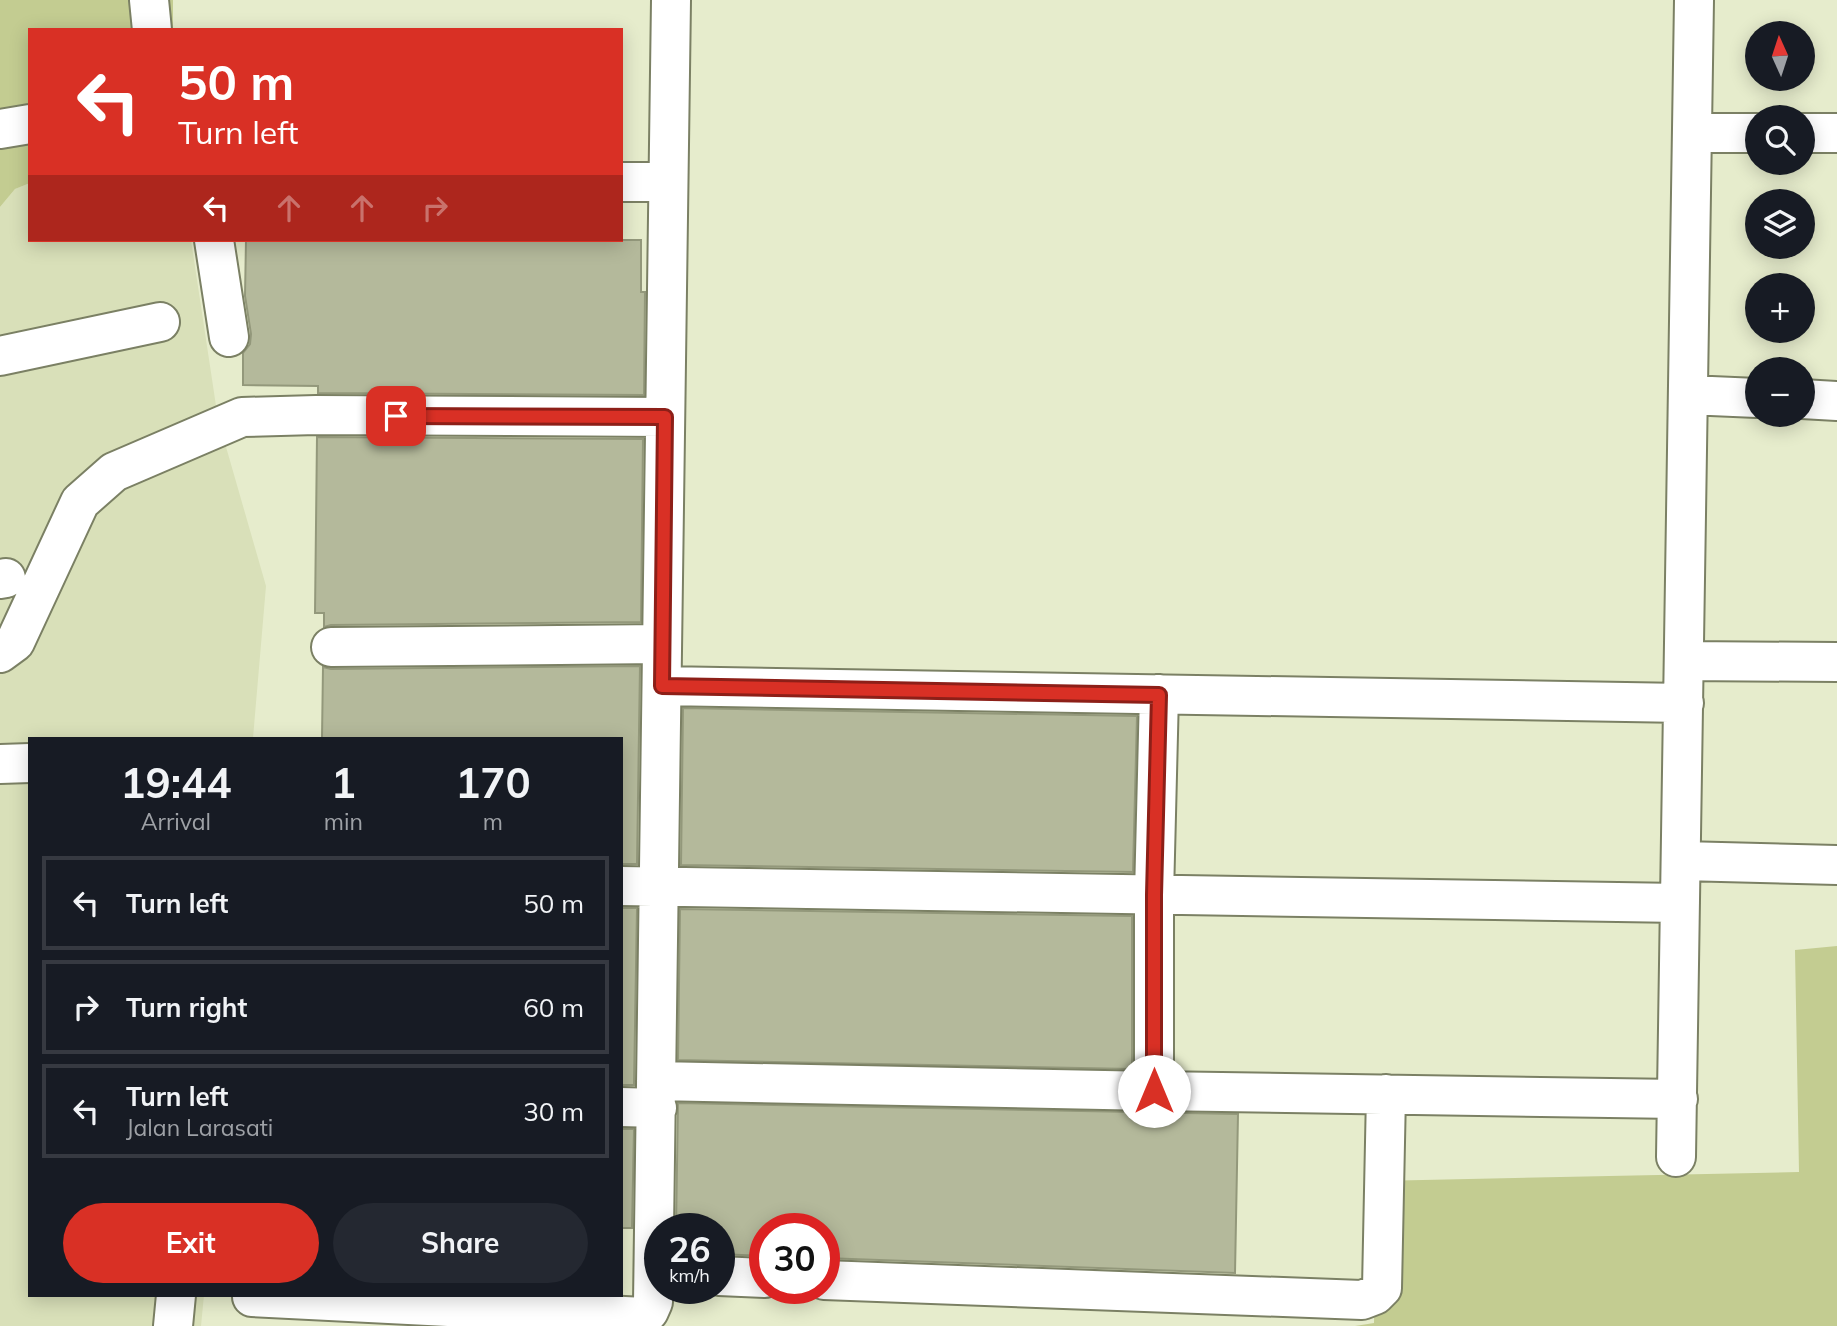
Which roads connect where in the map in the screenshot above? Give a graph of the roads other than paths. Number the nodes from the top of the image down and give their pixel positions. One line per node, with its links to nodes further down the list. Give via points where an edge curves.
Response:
1 (149, 0): 4 (street)
2 (671, 0): 12 (street)
3 (1695, 0): 7 (street)
4 (152, 28)
5 (28, 124): 6 (street)
6 (0, 129)
7 (1692, 132): 8 (street); 17 (street)
8 (1745, 133)
9 (1815, 133): 10 (street)
10 (1837, 133)
11 (623, 182): 12 (street)
12 (668, 182): 21 (street)
13 (214, 242): 15 (street)
14 (160, 322): 16 (street)
15 (229, 337)
16 (0, 356)
17 (1688, 395): 18 (street); 25 (street)
18 (1745, 397)
19 (1815, 400): 20 (street)
20 (1837, 401)
21 (665, 417): 22 (street); 24 (street, via 242,417 114,472 80,502 15,642)
22 (663, 644): 23 (street); 27 (street)
23 (331, 647)
24 (0, 653)
25 (1684, 661): 26 (street); 29 (street)
26 (1837, 662)
27 (662, 686): 28 (street); 35 (street)
28 (1159, 695): 29 (street); 36 (street)
29 (1684, 703): 32 (street)
30 (28, 763): 31 (street)
31 (0, 764)
32 (1682, 861): 33 (street); 37 (street)
33 (1837, 865)
34 (623, 886): 35 (street)
35 (659, 888): 36 (street); 40 (street)
36 (1154, 895): 37 (street); 38 (street)
37 (1680, 903): 41 (street)
38 (1154, 1091): 39 (street); 40 (street)
39 (1386, 1094): 41 (street); 44 (street, via 1382,1288 1362,1300)
40 (645, 1099): 43 (street)
41 (1678, 1099): 42 (street)
42 (1676, 1157)
43 (653, 1213)
44 (840, 1281)
45 (176, 1297): 48 (street)
46 (252, 1297): 47 (street, via 643,1317)
47 (652, 1304)
48 (173, 1326)

